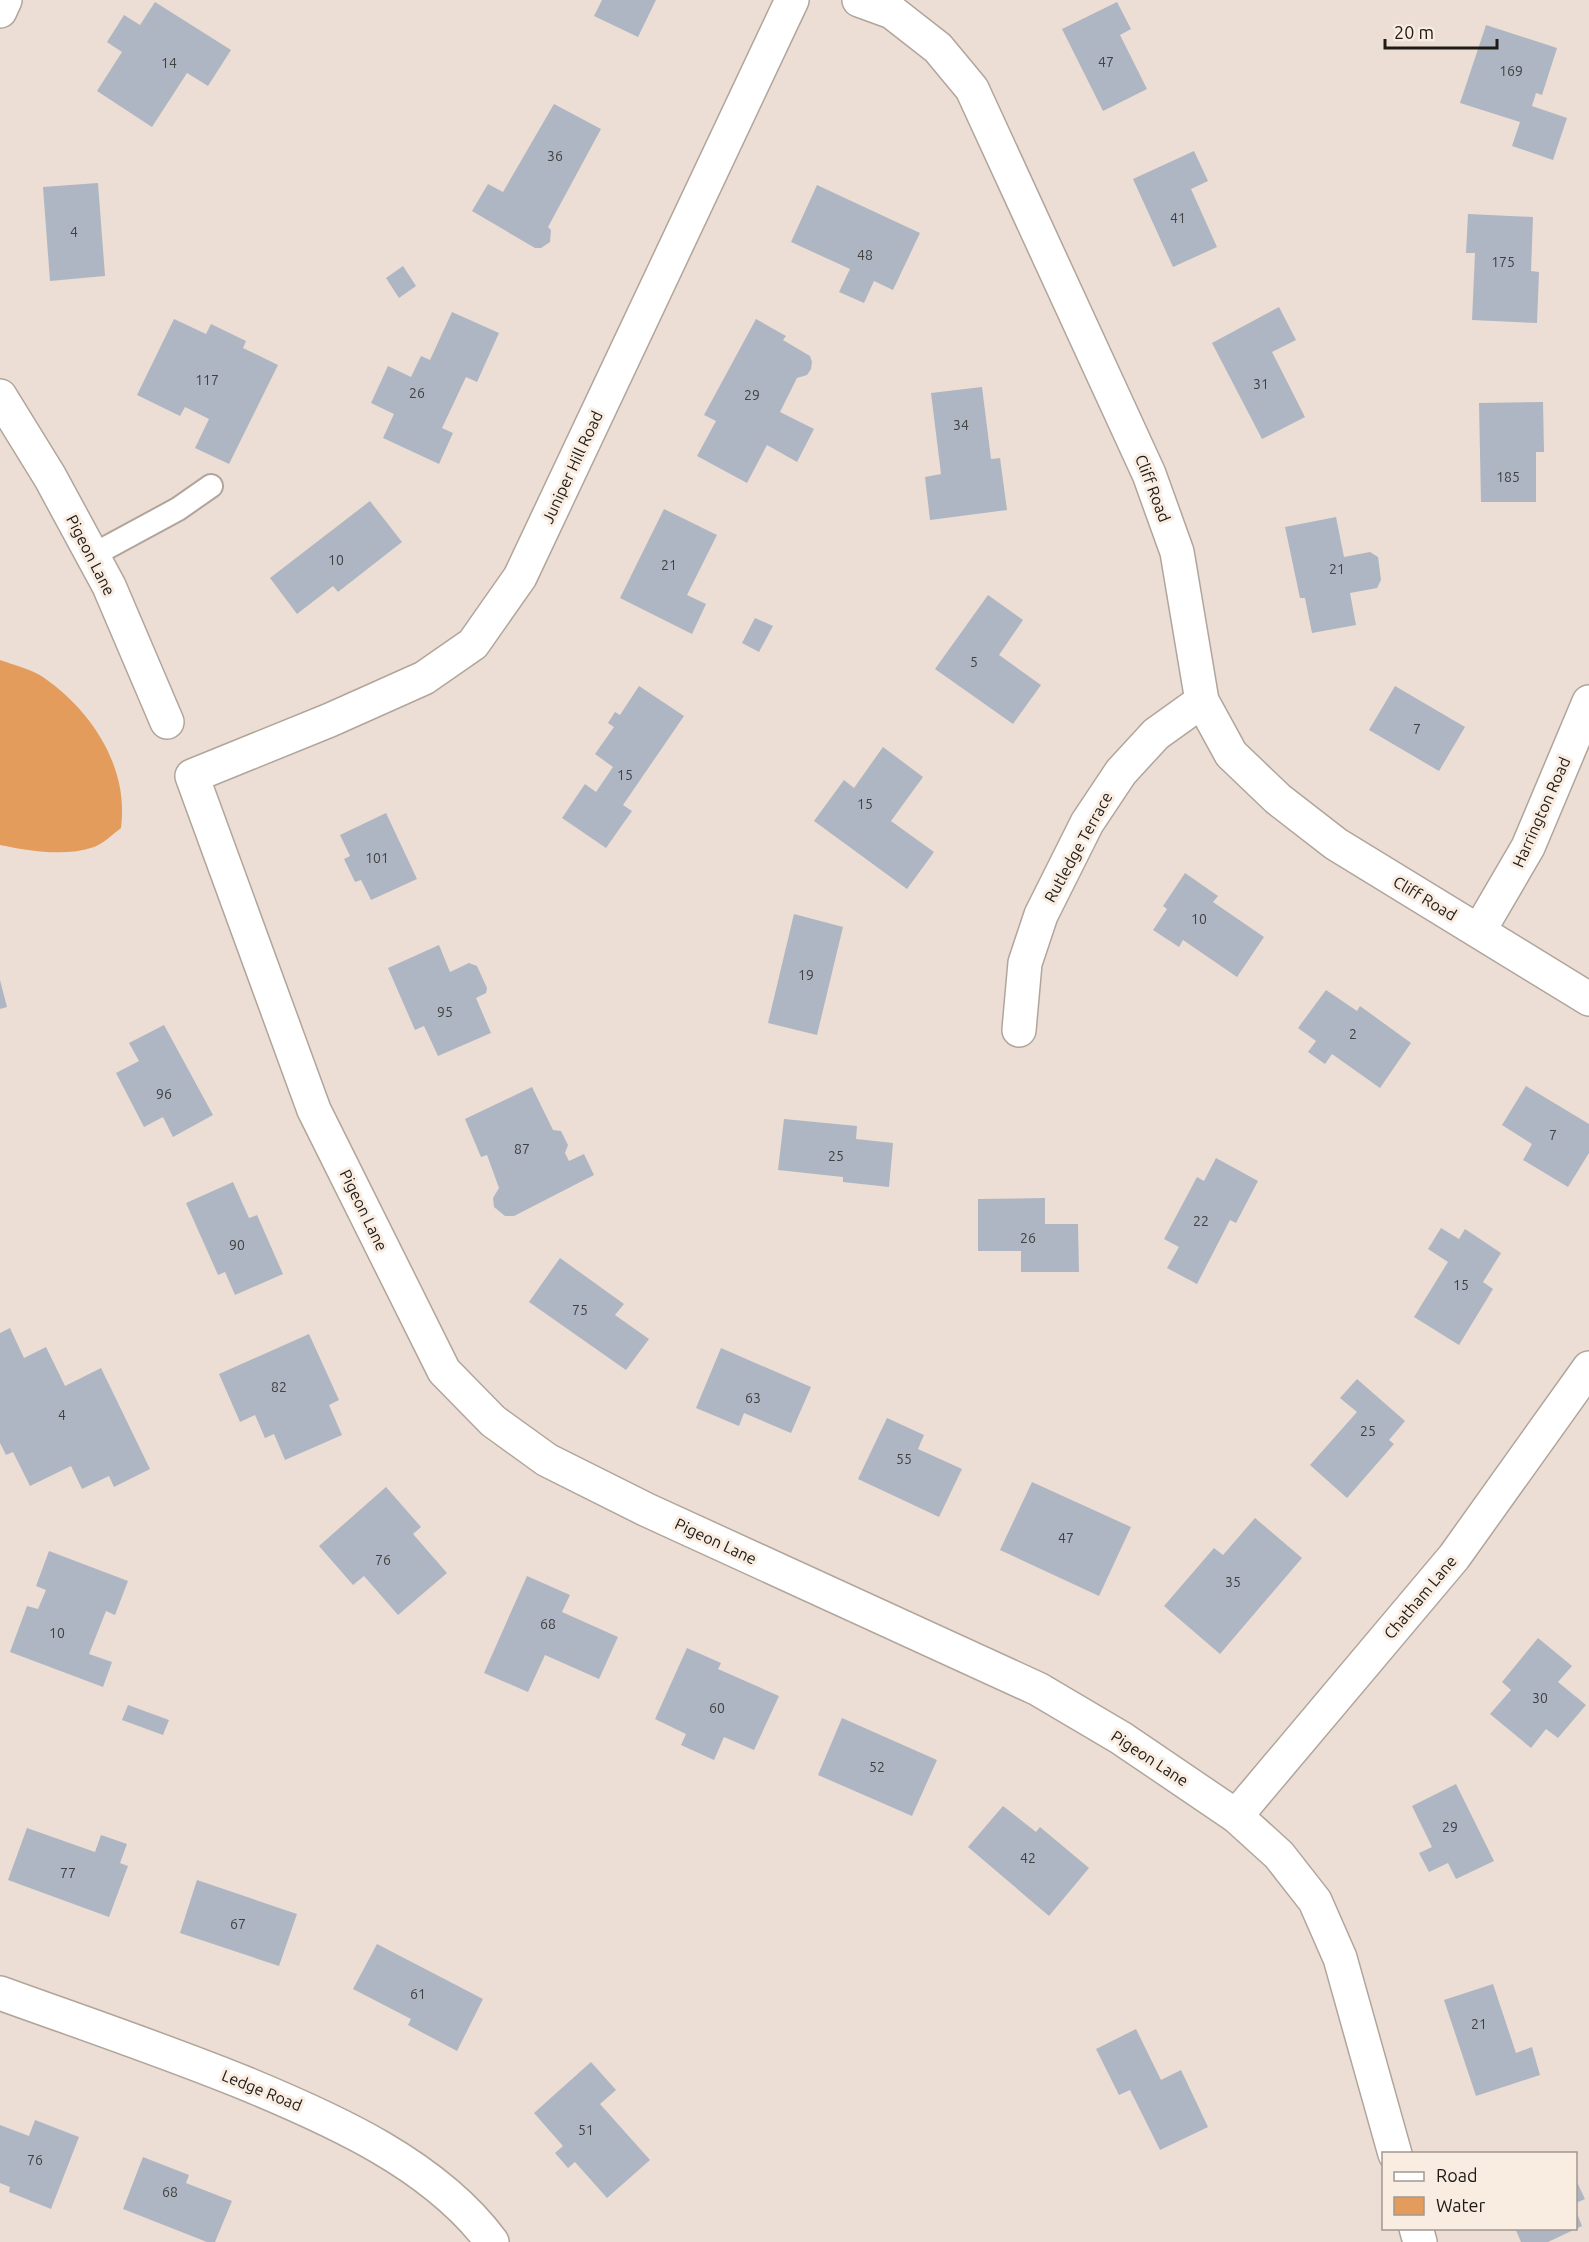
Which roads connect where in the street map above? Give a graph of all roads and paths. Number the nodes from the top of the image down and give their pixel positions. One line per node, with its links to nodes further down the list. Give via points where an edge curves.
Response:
1 (4, 0): 4 (street)
2 (792, 0): 11 (street, Juniper Hill Road, via 520,577 473,644 424,678)
3 (859, 0): 8 (street, Cliff Road, via 891,12 938,48 972,89 1149,474 1177,552)
4 (0, 11)
5 (0, 396): 7 (street, Pigeon Lane)
6 (211, 486): 7 (lane, via 178,509)
7 (93, 555): 10 (street, Pigeon Lane)
8 (1202, 701): 12 (street, Cliff Road, via 1231,754 1278,799 1336,844); 14 (street, Rutledge Terrace, via 1156,734 1120,772 1087,823 1041,915 1025,963)
9 (1589, 702): 12 (street, Harrington Road, via 1528,847)
10 (166, 722)
11 (192, 776): 16 (street, Pigeon Lane, via 314,1110 444,1371 493,1421 547,1460 647,1510 1038,1689 1121,1738)
12 (1479, 931): 13 (street)
13 (1589, 999)
14 (1019, 1030)
15 (1589, 1368): 16 (street, Chatham Lane, via 1454,1557)
16 (1236, 1816): 18 (street, Pigeon Lane, via 1279,1855 1315,1901 1340,1958)
17 (0, 1994): 19 (street, Ledge Road, via 202,2066 313,2112 404,2161 476,2220)
18 (1394, 2152)
19 (492, 2242)

